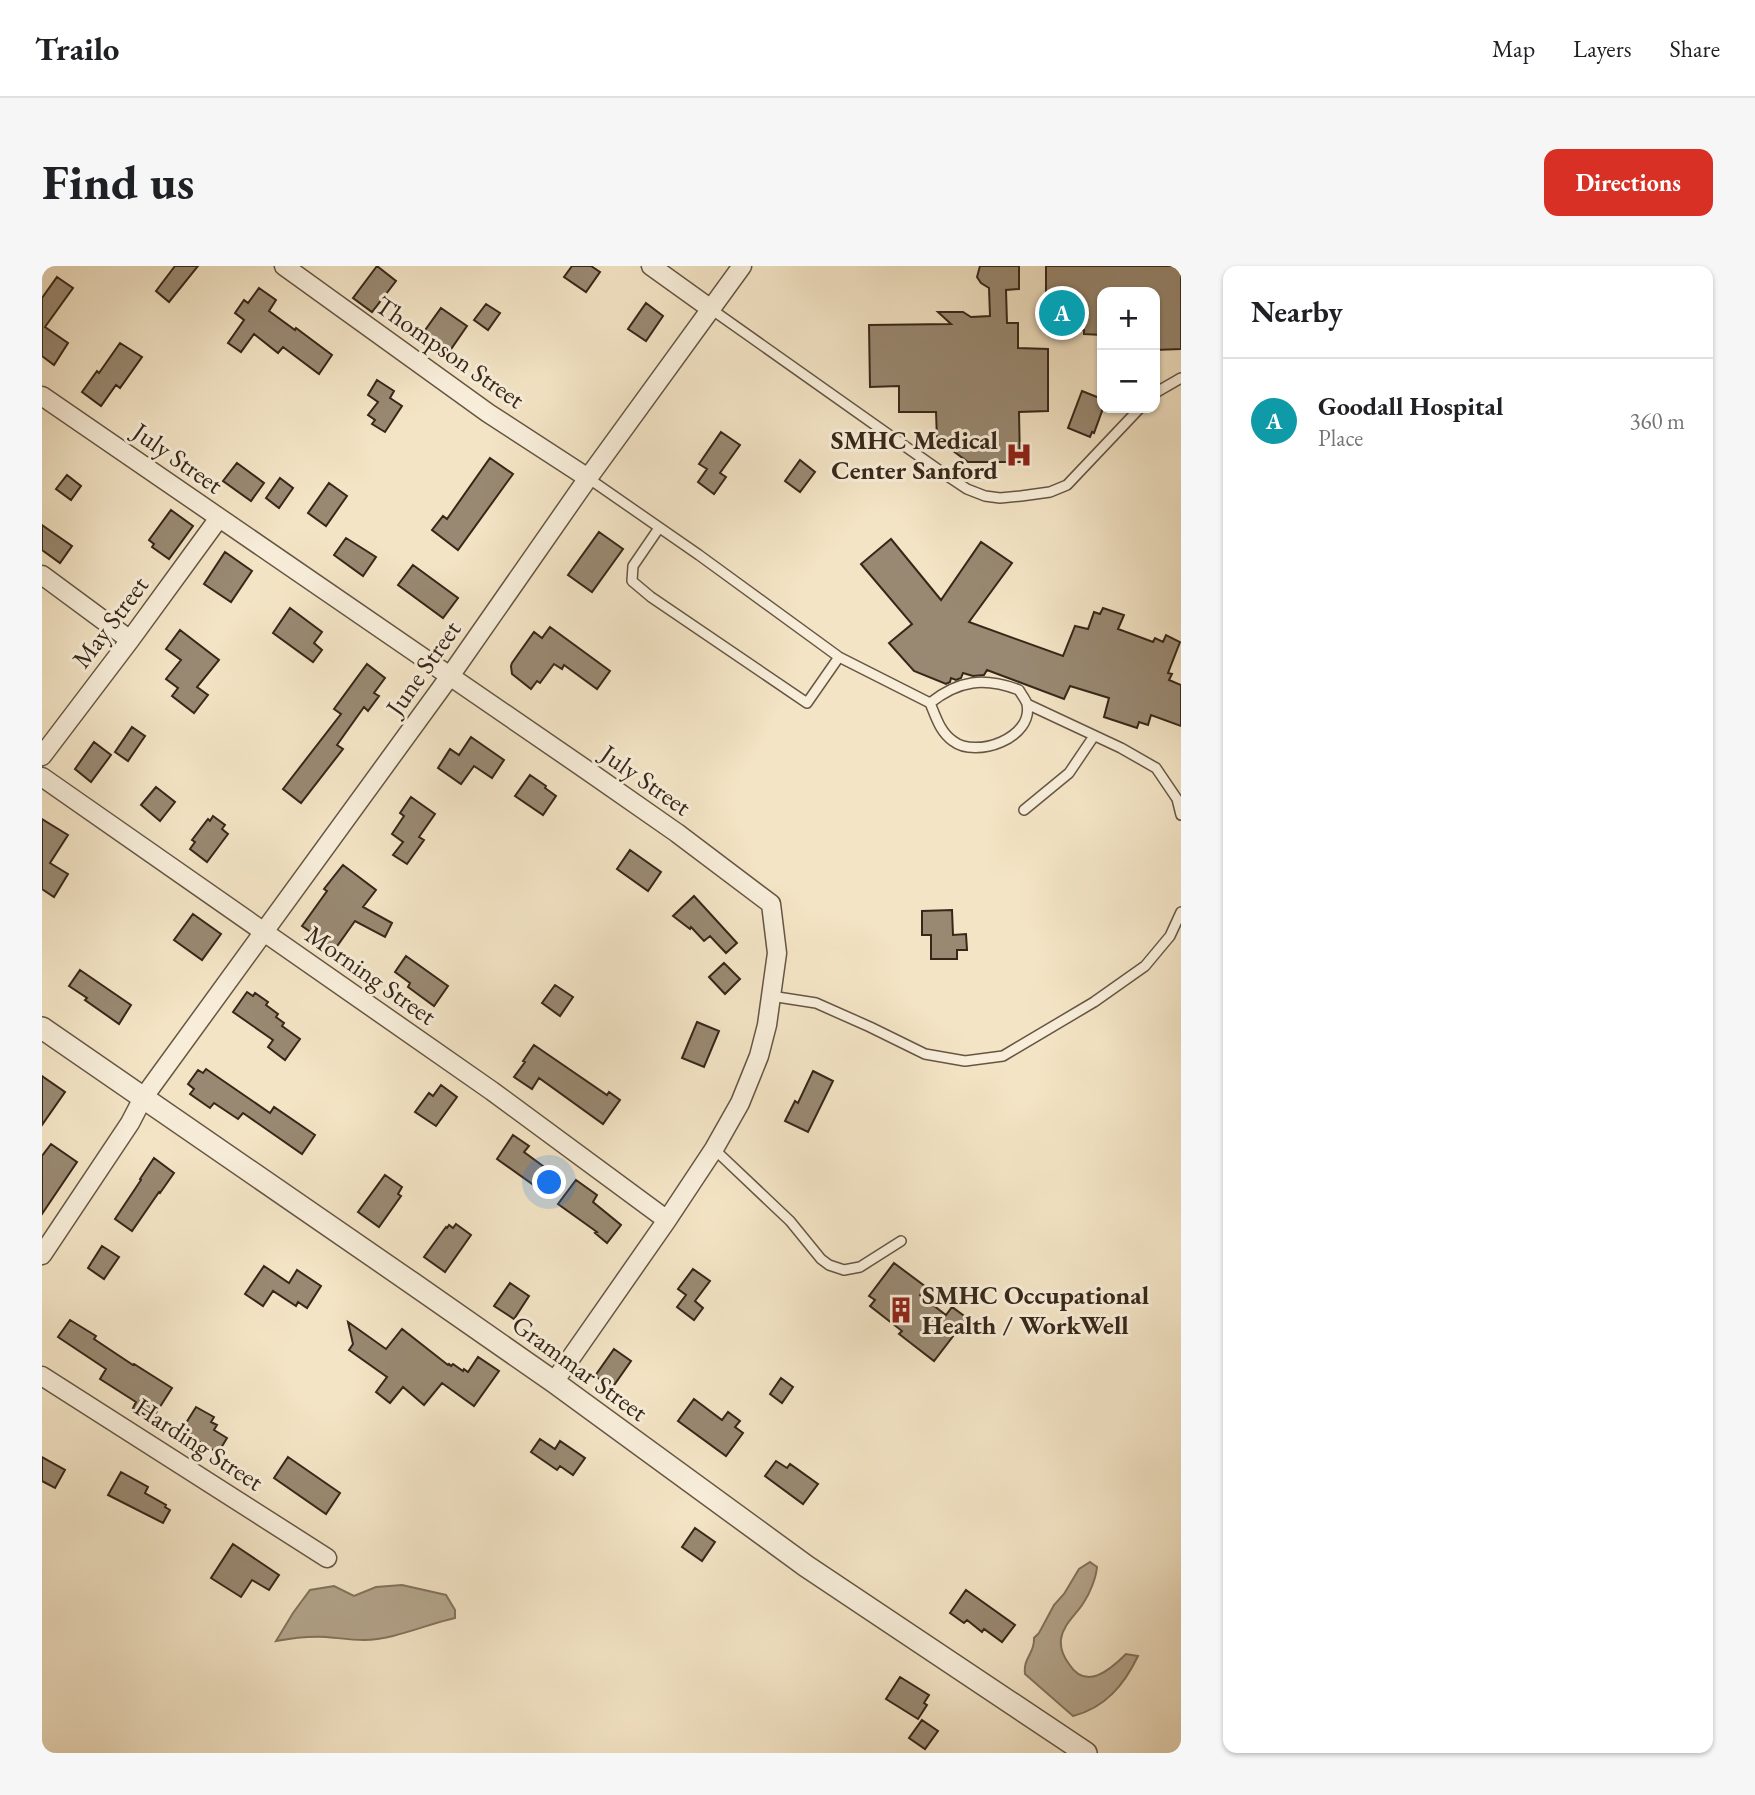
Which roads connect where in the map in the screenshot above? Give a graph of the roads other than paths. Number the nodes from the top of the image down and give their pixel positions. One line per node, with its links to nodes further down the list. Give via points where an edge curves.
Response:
1 (284, 266): 9 (street, Thompson Street, via 488,413)
2 (650, 266): 4 (street)
3 (742, 266): 4 (street, June Street)
4 (711, 309): 8 (lane, via 943,474 985,496 1051,492 1067,485); 9 (street, June Street)
5 (1181, 378): 6 (lane)
6 (1160, 390)
7 (42, 397): 10 (street, July Street)
8 (1135, 413)
9 (588, 478): 11 (lane); 15 (street, June Street)
10 (219, 518): 13 (street, May Street); 15 (street, July Street)
11 (659, 528): 14 (lane); 14 (lane, via 634,566 632,582 651,597 807,703)
12 (42, 575): 13 (street)
13 (130, 640): 19 (street, May Street)
14 (839, 657): 16 (lane)
15 (450, 676): 24 (street, June Street); 25 (street, July Street, via 771,904 777,953)
16 (930, 703): 17 (lane, via 945,692 990,681 1019,690); 17 (lane, via 943,732 953,742 983,748 1003,743 1016,732 1025,720)
17 (1027, 704): 18 (lane)
18 (1094, 736): 21 (lane, via 1069,773); 22 (lane, via 1156,768 1177,799)
19 (42, 756)
20 (42, 777): 24 (street, Morning Street)
21 (1024, 810)
22 (1181, 815)
23 (1181, 912): 25 (lane, via 1170,936 1145,966 1003,1056 965,1060 925,1054 816,1003)
24 (265, 932): 27 (street, June Street); 29 (street, Morning Street)
25 (771, 996): 28 (street, July Street, via 759,1056)
26 (42, 1028): 27 (street, Grammar Street)
27 (143, 1098): 31 (street, June Street); 33 (street, Grammar Street)
28 (714, 1149): 29 (street, July Street); 30 (lane, via 830,1265 844,1270 860,1267)
29 (667, 1220): 33 (street, July Street)
30 (901, 1241)
31 (42, 1255)
32 (42, 1376): 34 (street, Harding Street)
33 (554, 1382): 35 (street, Grammar Street, via 806,1566)
34 (327, 1558)
35 (1086, 1753)

